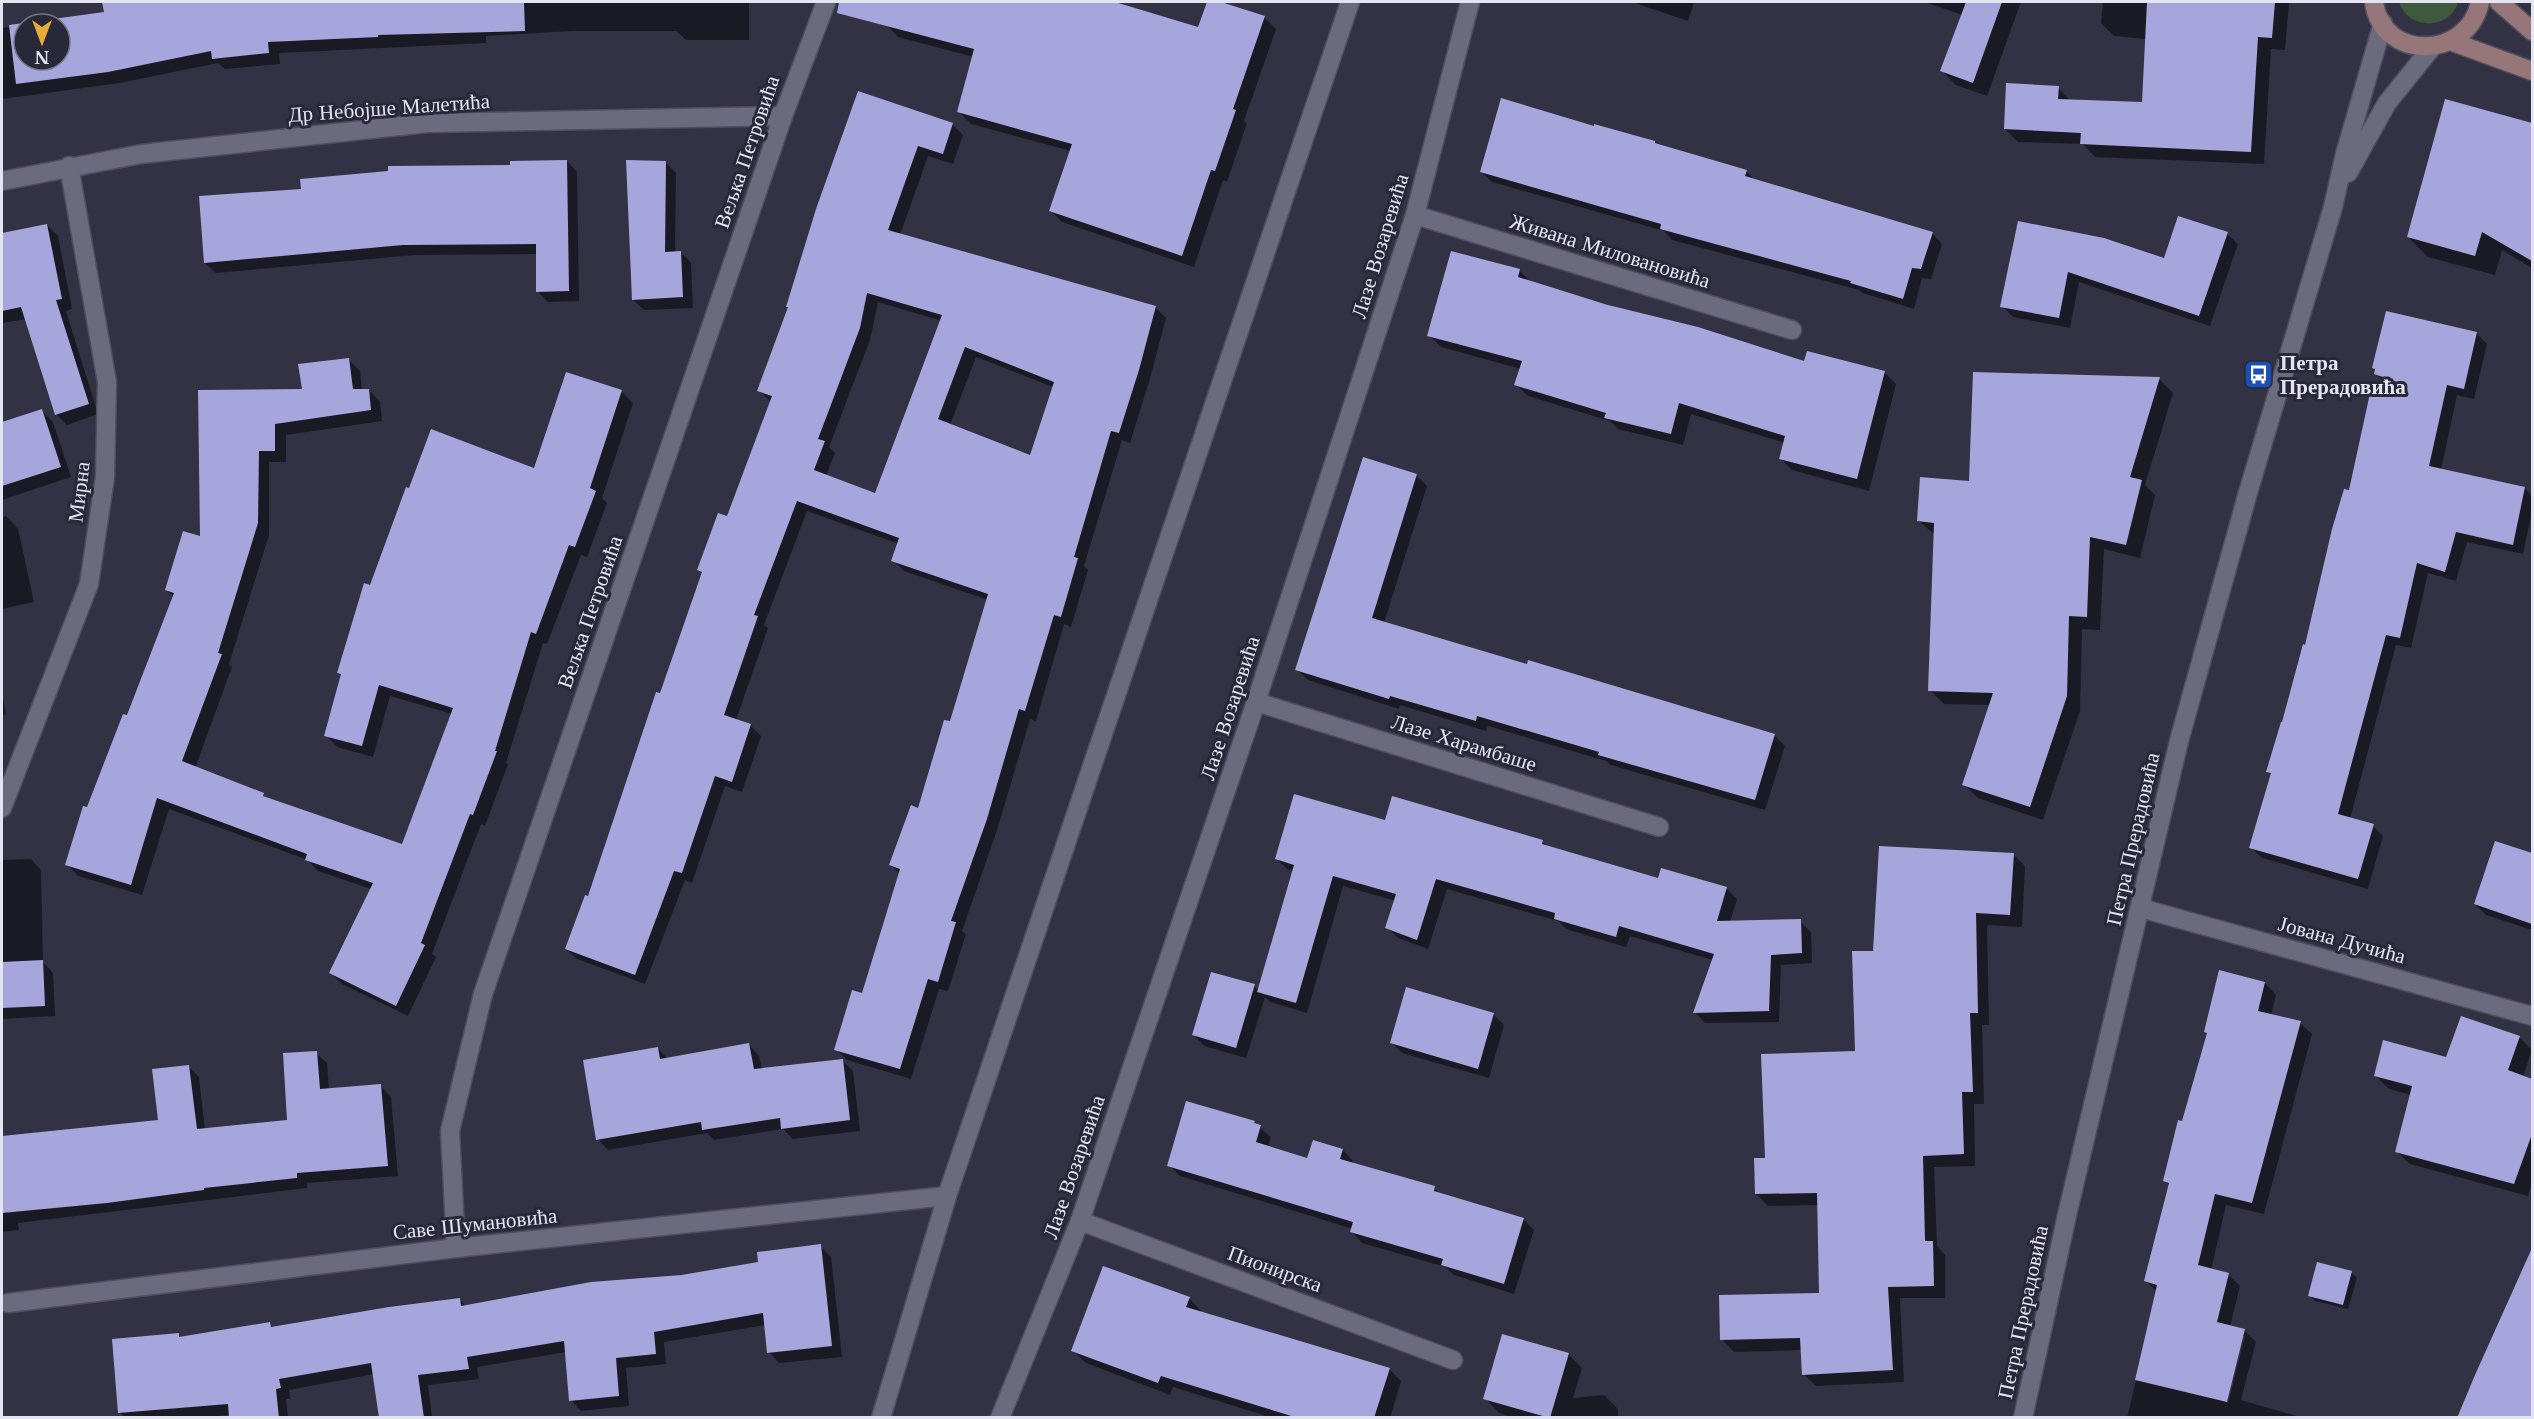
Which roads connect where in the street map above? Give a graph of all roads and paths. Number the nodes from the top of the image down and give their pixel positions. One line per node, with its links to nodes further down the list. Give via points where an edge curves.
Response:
1 (826, 2): 11 (street, Вељка Петровића)
2 (1350, 2): 22 (street)
3 (1470, 2): 15 (street, Лазе Возаревића)
4 (2374, 2): 7 (street)
5 (2480, 2): 9 (street, via 2467,29)
6 (2499, 2): 8 (street)
7 (2383, 22): 9 (street, via 2405,42 2423,47); 14 (street, Петра Прерадовића)
8 (2532, 31)
9 (2442, 43): 10 (street); 14 (street, Петра Прерадовића, via 2387,103 2352,161)
10 (2532, 71)
11 (783, 116): 12 (street, Др Небојше Малетића, via 428,123 141,154); 24 (street, Вељка Петровића, via 483,994 450,1131)
12 (69, 166): 13 (street, Др Небојше Малетића); 18 (street, Мирна, via 107,382 105,477 88,584)
13 (2, 181)
14 (2333, 207): 20 (street, Петра Прерадовића, via 2207,640)
15 (1415, 215): 16 (street, Живана Миловановића); 17 (street, Лазе Возаревића)
16 (1792, 330)
17 (1256, 702): 19 (street, Лазе Харамбаше); 23 (street, Лазе Возаревића)
18 (2, 808)
19 (1659, 827)
20 (2140, 908): 21 (street, Јована Дучића); 29 (street, Петра Прерадовића, via 2067,1215)
21 (2532, 1016)
22 (947, 1196): 24 (street, Саве Шумановића); 27 (street)
23 (1080, 1221): 26 (street, Пионирска); 28 (street, Лазе Возаревића)
24 (456, 1248): 25 (street, Саве Шумановића)
25 (8, 1303)
26 (1454, 1360)
27 (881, 1418)
28 (1000, 1418)
29 (2024, 1418)

